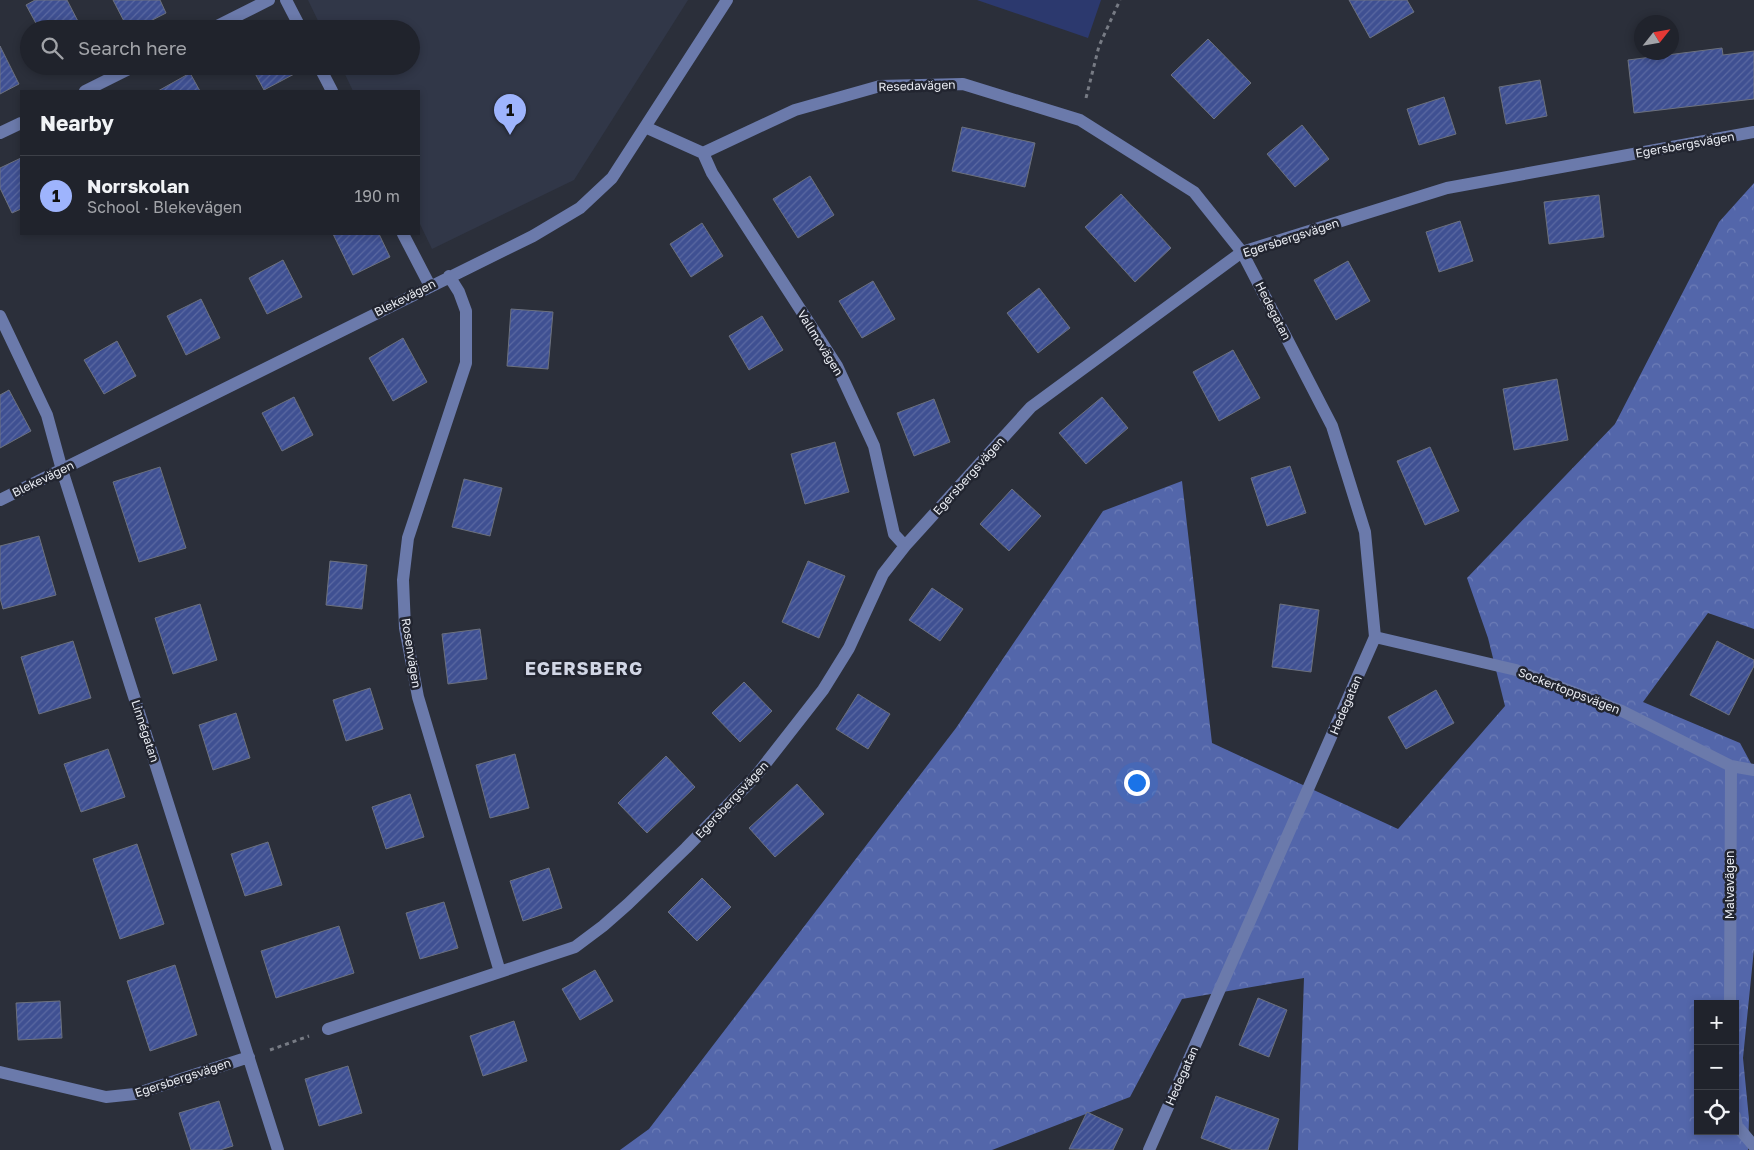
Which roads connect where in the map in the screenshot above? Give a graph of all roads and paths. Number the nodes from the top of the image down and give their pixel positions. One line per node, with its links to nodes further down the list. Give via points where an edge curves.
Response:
1 (269, 0): 5 (street)
2 (286, 0): 6 (street)
3 (727, 0): 13 (street, Blekevägen)
4 (1120, 0): 11 (path, via 1099,46)
5 (229, 20)
6 (296, 20)
7 (117, 75): 9 (street)
8 (324, 75): 10 (street)
9 (87, 90)
10 (332, 90)
11 (1080, 120): 16 (street, Resedavägen, via 963,84 880,86 795,110); 18 (street, Resedavägen, via 1194,192)
12 (20, 123): 15 (street)
13 (645, 127): 16 (street); 19 (street, Blekevägen, via 612,178 580,208 533,236)
14 (1754, 132): 18 (street, Egersbergsvägen, via 1448,188)
15 (0, 133)
16 (703, 153): 24 (street, Vallmovägen, via 712,173 840,374 874,446 894,534)
17 (404, 235): 20 (street)
18 (1242, 252): 24 (street, Egersbergsvägen, via 1031,407); 25 (street, Hedegatan, via 1332,426 1365,532)
19 (449, 276): 20 (street, Blekevägen); 28 (street, Rosenvägen, via 466,311 466,364 408,538 403,580 405,628 418,697)
20 (430, 286): 22 (street, Blekevägen)
21 (0, 316): 22 (street, Linnégatan, via 47,415)
22 (62, 470): 23 (street, Blekevägen); 31 (street, Linnégatan)
23 (0, 500)
24 (906, 546): 28 (street, Egersbergsvägen, via 883,574 849,648 823,690 755,777 603,926 575,947)
25 (1375, 637): 26 (street, Sockertoppsvägen, via 1516,670 1622,711); 36 (street, Hedegatan)
26 (1731, 766): 27 (street, Sockertoppsvägen); 29 (street, Malvavägen)
27 (1754, 770)
28 (500, 972): 30 (street, Egersbergsvägen)
29 (1730, 1000)
30 (328, 1029): 31 (path)
31 (249, 1057): 32 (street, Egersbergsvägen, via 135,1094 106,1097); 35 (street, Linnégatan)
32 (0, 1072)
33 (1739, 1128): 34 (street)
34 (1754, 1146)
35 (278, 1150)
36 (1149, 1150)

